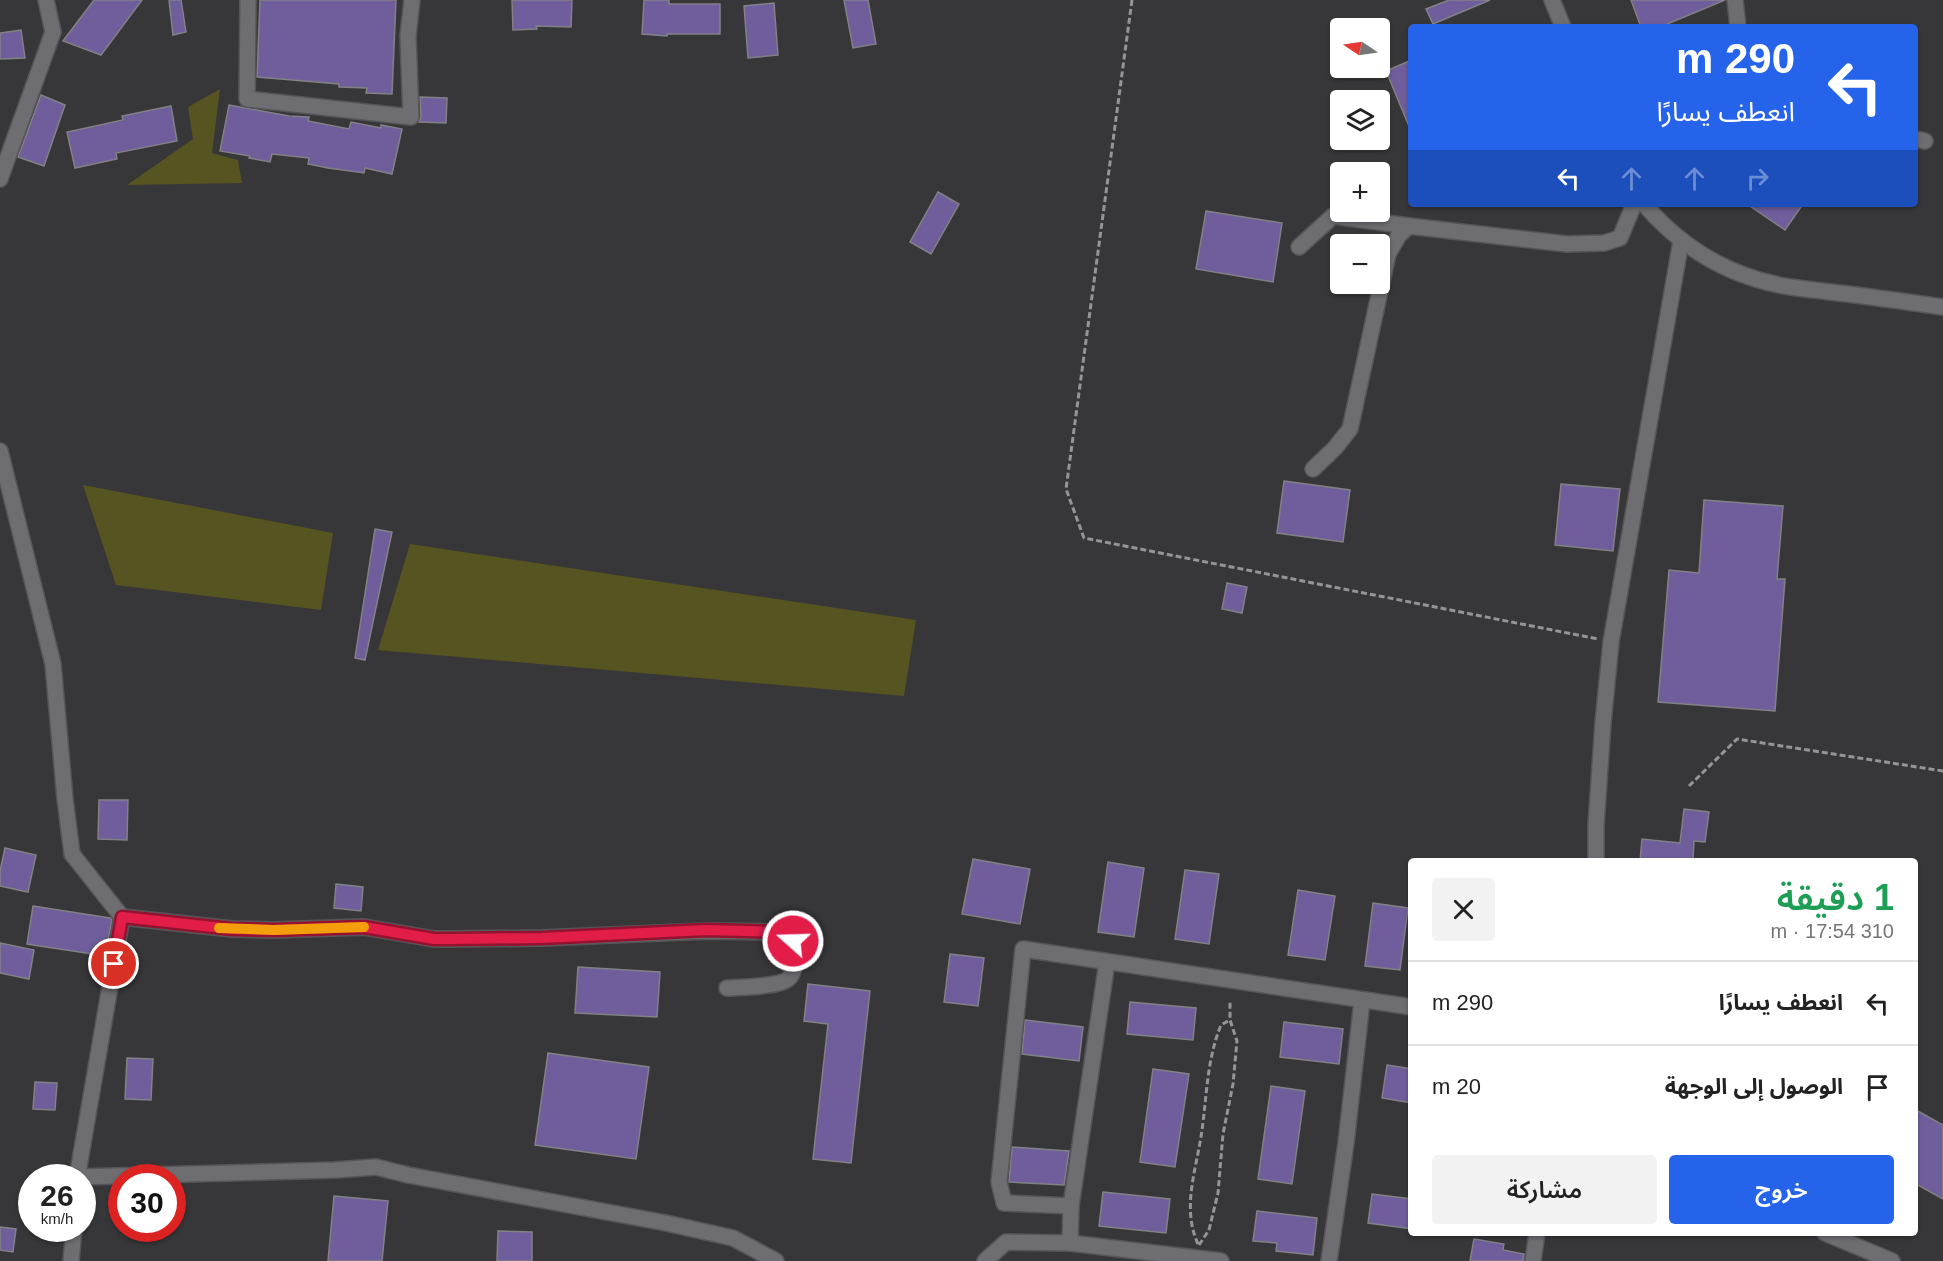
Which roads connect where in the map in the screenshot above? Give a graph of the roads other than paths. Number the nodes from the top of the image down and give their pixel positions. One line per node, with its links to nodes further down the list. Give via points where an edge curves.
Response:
1 (46, 0): 8 (street, via 53,32)
2 (248, 0): 3 (street, via 247,99 411,117 408,36)
3 (412, 0)
4 (1552, 0): 6 (street)
5 (1735, 0): 7 (street)
6 (1562, 24)
7 (1737, 24)
8 (0, 179)
9 (1633, 207): 11 (street, via 1620,238 1604,243 1567,244)
10 (1647, 207): 12 (street)
11 (1409, 226): 13 (street, via 1333,216); 16 (street, via 1388,254 1350,429)
12 (1681, 241): 14 (street, via 1727,268 1780,285); 17 (street, via 1611,642)
13 (1299, 247)
14 (1943, 307)
15 (0, 451): 18 (street, via 53,664 72,854)
16 (1313, 469)
17 (1596, 858)
18 (122, 917): 20 (street, via 232,929 364,927 434,939 706,930 779,932 793,941 795,962 788,980); 23 (street)
19 (1107, 962): 21 (street); 25 (street); 25 (street, via 1023,949 999,1182 1004,1203)
20 (727, 988)
21 (1362, 1001): 22 (street); 34 (street)
22 (1408, 1007)
23 (79, 1164)
24 (96, 1176): 31 (street, via 376,1167 733,1238)
25 (1071, 1206): 29 (street)
26 (1537, 1236): 35 (street)
27 (1832, 1236): 36 (street)
28 (73, 1242): 30 (street)
29 (1070, 1243): 32 (street, via 1006,1242); 33 (street)
30 (71, 1261)
31 (776, 1261)
32 (985, 1261)
33 (1221, 1261)
34 (1329, 1261)
35 (1533, 1261)
36 (1892, 1261)

